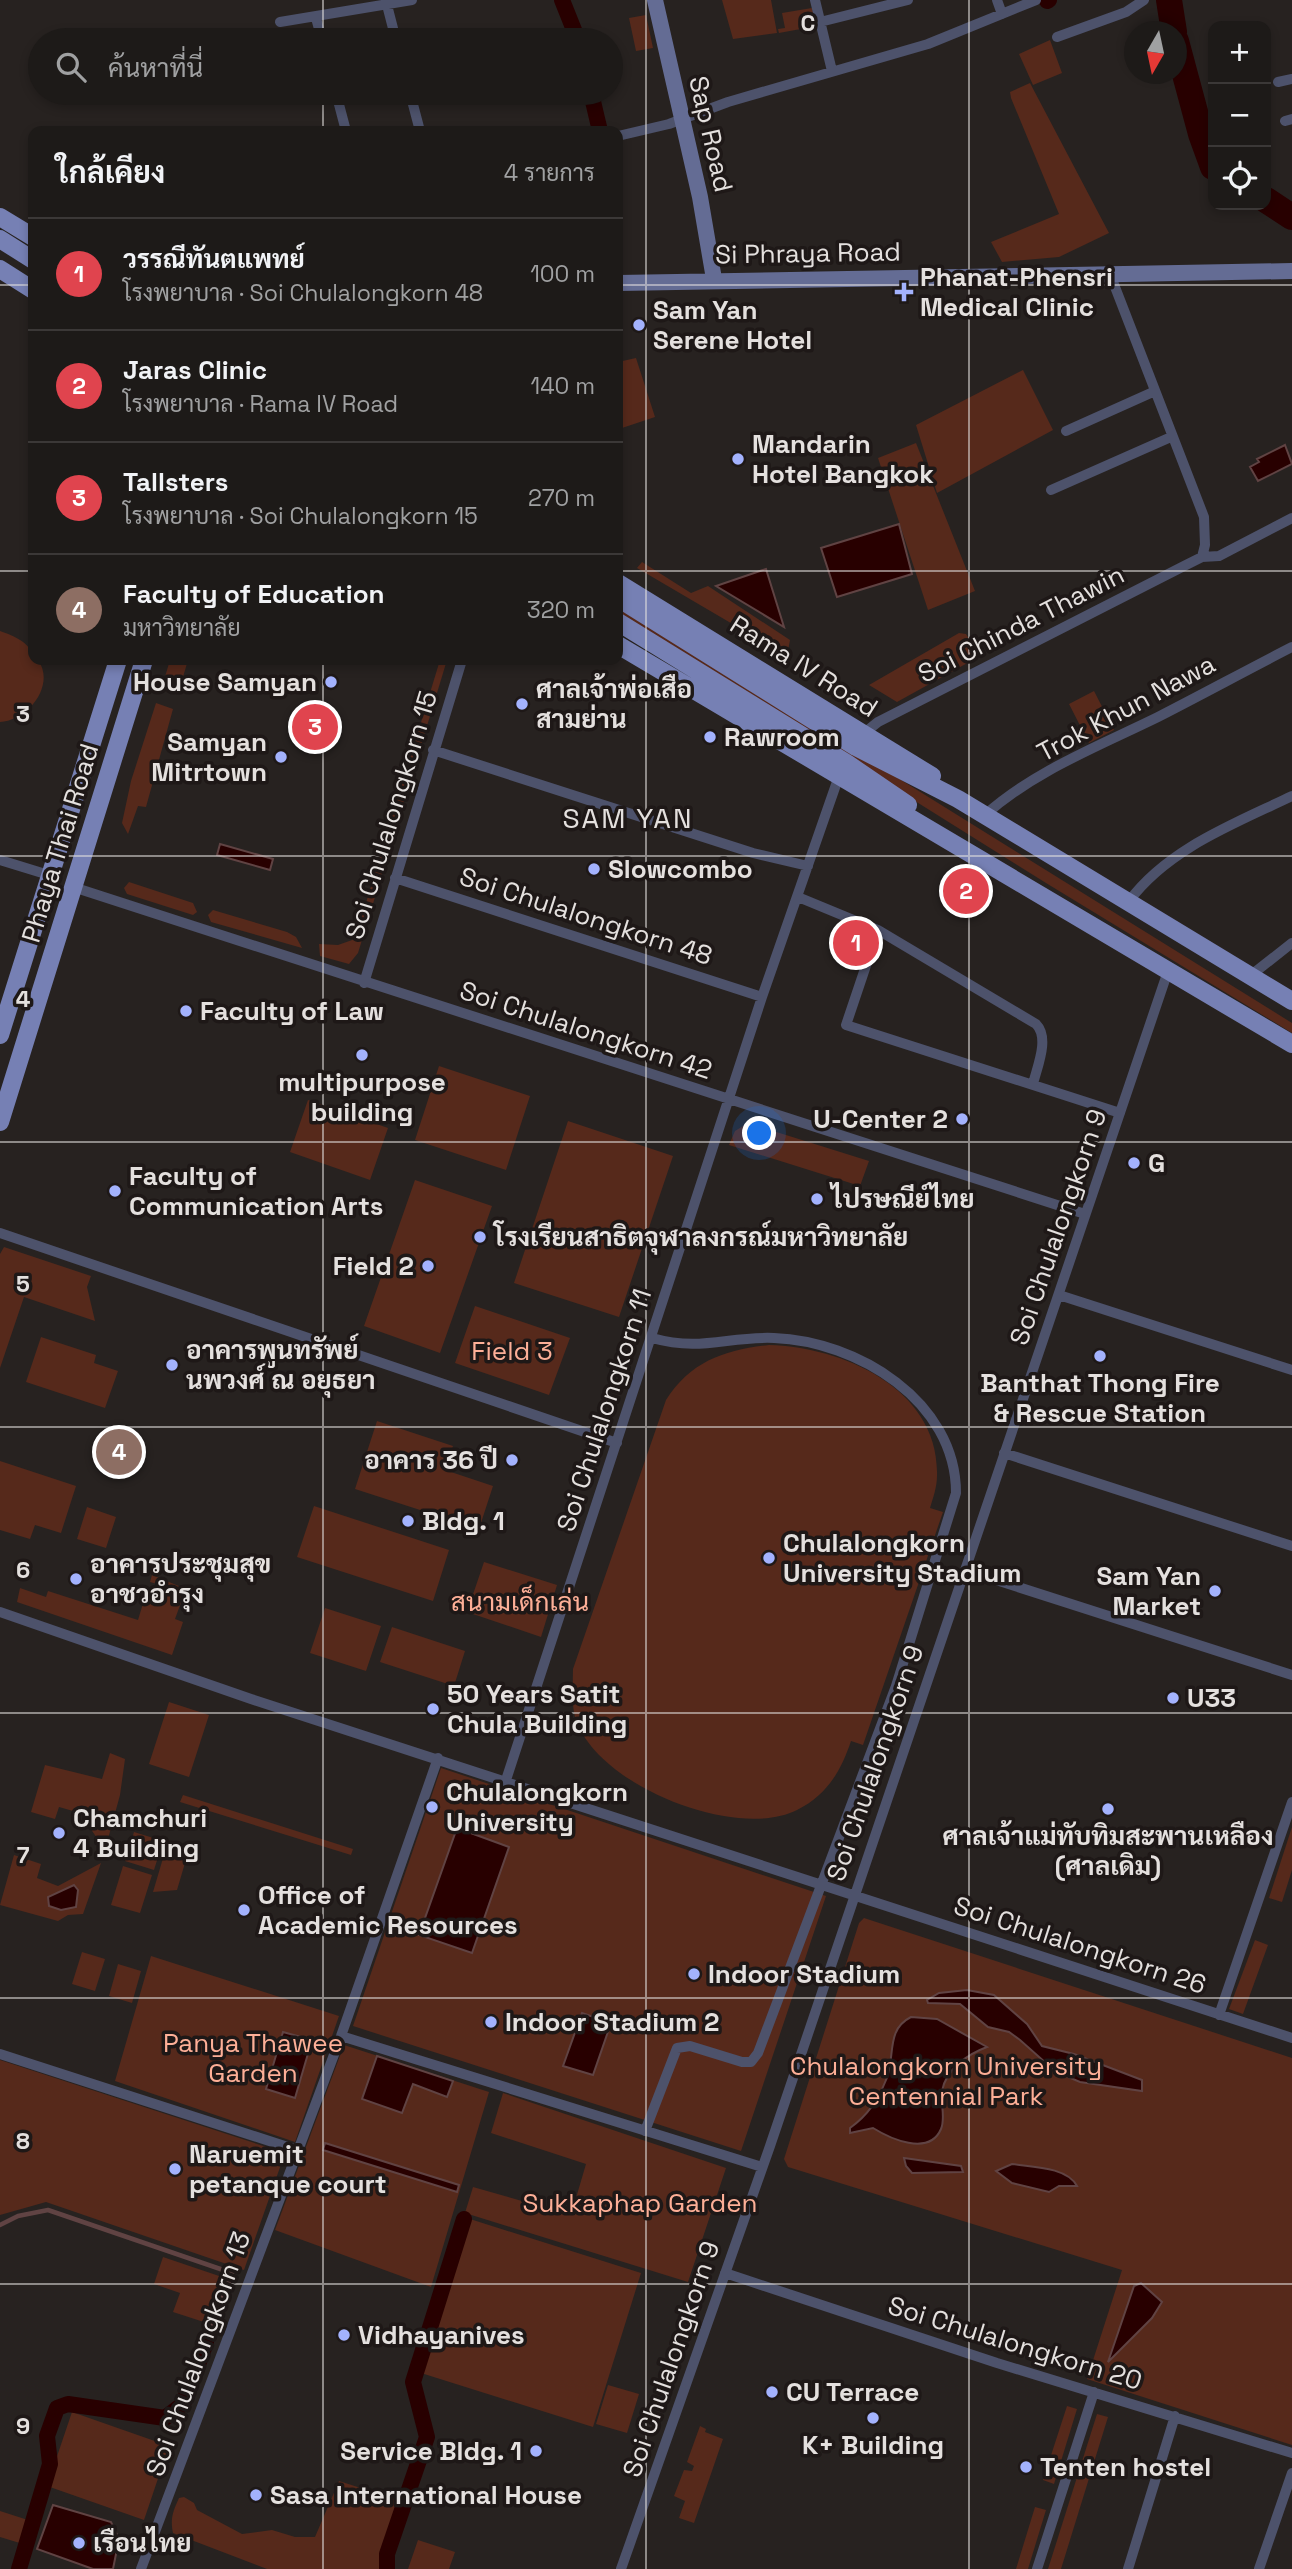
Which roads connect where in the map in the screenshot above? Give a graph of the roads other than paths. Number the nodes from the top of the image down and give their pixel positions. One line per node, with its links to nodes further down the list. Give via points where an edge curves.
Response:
1 (412, 0): 8 (street)
2 (655, 0): 21 (main road, Sap Road)
3 (815, 0): 12 (street)
4 (908, 0): 12 (street)
5 (997, 0): 9 (street)
6 (1036, 0): 9 (street)
7 (1144, 0): 15 (street, via 1126,12)
8 (387, 5): 10 (street); 14 (street)
9 (1002, 14): 16 (street, via 929,44)
10 (316, 18): 11 (street); 13 (street)
11 (280, 22)
12 (820, 22): 16 (street)
13 (319, 28)
14 (393, 28)
15 (1057, 37)
16 (832, 71): 21 (street)
17 (1292, 79): 18 (street)
18 (1278, 82)
19 (338, 105): 22 (street)
20 (413, 105): 23 (street)
21 (682, 119): 24 (street); 34 (main road, Sap Road)
22 (345, 126)
23 (419, 126)
24 (623, 135)
25 (0, 204): 27 (main road)
26 (0, 216): 28 (main road)
27 (28, 221)
28 (28, 234)
29 (0, 239): 30 (main road)
30 (28, 257)
31 (0, 269): 36 (main road)
32 (1292, 271): 33 (main road, Si Phraya Road)
33 (1110, 274): 34 (main road, Si Phraya Road); 37 (street)
34 (714, 279): 35 (main road, Si Phraya Road)
35 (623, 283)
36 (28, 287)
37 (1153, 392): 38 (street); 39 (street)
38 (1066, 431)
39 (1171, 437): 40 (street); 42 (street, via 1204,517)
40 (1051, 490)
41 (1292, 517): 42 (street, Soi Chinda Thawin, via 1219,556)
42 (1202, 557): 51 (street, Soi Chinda Thawin, via 878,722)
43 (623, 586): 51 (main road, Rama IV Road)
44 (623, 601): 55 (main road, Rama IV Road, via 771,696)
45 (623, 625): 57 (main road, via 882,786)
46 (1292, 647): 56 (street, Trok Khun Nawa, via 1102,741 1003,799)
47 (623, 648): 53 (main road)
48 (116, 665): 60 (main road, Phaya Thai Road)
49 (143, 665): 62 (main road, Phaya Thai Road)
50 (459, 665): 52 (street, Soi Chulalongkorn 15)
51 (863, 734): 55 (main road, Rama IV Road, via 927,772)
52 (433, 750): 59 (street, via 753,853); 61 (street, Soi Chulalongkorn 15)
53 (839, 776): 57 (main road); 59 (street, Soi Chulalongkorn 11)
54 (1292, 796): 64 (street, via 1186,849 1158,868)
55 (958, 799): 56 (main road, Rama IV Road)
56 (985, 815): 64 (main road, Rama IV Road)
57 (972, 855): 67 (main road)
58 (0, 860): 60 (street)
59 (808, 866): 63 (street, Soi Chulalongkorn 11)
60 (51, 876): 72 (main road, Phaya Thai Road)
61 (395, 878): 69 (street, Soi Chulalongkorn 15); 70 (street, Soi Chulalongkorn 48)
62 (73, 887): 69 (street, Soi Chulalongkorn 42); 77 (main road, Phaya Thai Road)
63 (798, 897): 65 (street); 70 (street, Soi Chulalongkorn 11)
64 (1129, 901): 68 (main road, Rama IV Road)
65 (878, 930): 74 (street, via 1041,1028); 74 (street, via 846,1025)
66 (1292, 943): 68 (street)
67 (1168, 971): 73 (main road); 76 (street, Soi Chulalongkorn 9)
68 (1250, 976): 71 (main road, Rama IV Road)
69 (364, 983): 75 (street, Soi Chulalongkorn 42)
70 (762, 997): 75 (street, Soi Chulalongkorn 11)
71 (1292, 1001)
72 (0, 1035)
73 (1292, 1044)
74 (1033, 1084): 76 (street)
75 (730, 1100): 78 (street, Soi Chulalongkorn 42); 81 (street, Soi Chulalongkorn 11)
76 (1120, 1113): 78 (street, Soi Chulalongkorn 9)
77 (0, 1122)
78 (1085, 1213): 80 (street, Soi Chulalongkorn 9)
79 (0, 1233): 83 (street)
80 (1059, 1295): 82 (street); 84 (street, Soi Chulalongkorn 9)
81 (652, 1338): 83 (street, Soi Chulalongkorn 11); 92 (street, via 687,1346 800,1339 839,1350 888,1376 922,1405 954,1463 956,1493 896,1686)
82 (1292, 1370)
83 (617, 1443): 90 (street, Soi Chulalongkorn 11)
84 (1004, 1453): 85 (street); 86 (street, Soi Chulalongkorn 9)
85 (1292, 1546)
86 (965, 1570): 88 (street); 93 (street, Soi Chulalongkorn 9)
87 (0, 1612): 89 (street, Soi Chulalongkorn 26)
88 (1292, 1675)
89 (438, 1758): 90 (street, Soi Chulalongkorn 26); 95 (street, Soi Chulalongkorn 13)
90 (506, 1780): 92 (street, Soi Chulalongkorn 26)
91 (1292, 1802): 94 (street)
92 (823, 1883): 93 (street, Soi Chulalongkorn 26); 98 (street, via 755,2058 743,2062 690,2046 677,2048)
93 (854, 1894): 94 (street, Soi Chulalongkorn 26); 100 (street, Soi Chulalongkorn 9)
94 (1219, 2015): 96 (street, Soi Chulalongkorn 26)
95 (341, 2036): 98 (street); 99 (street, Soi Chulalongkorn 13)
96 (1292, 2038)
97 (0, 2054): 99 (street)
98 (645, 2131): 100 (street)
99 (297, 2150): 106 (street, Soi Chulalongkorn 13)
100 (762, 2167): 101 (street, Soi Chulalongkorn 9)
101 (725, 2273): 102 (street, Soi Chulalongkorn 20); 107 (street, Soi Chulalongkorn 9)
102 (1094, 2392): 103 (street, Soi Chulalongkorn 20); 108 (street)
103 (1175, 2416): 104 (street, Soi Chulalongkorn 20); 109 (street)
104 (1292, 2453)
105 (1292, 2473): 110 (street)
106 (141, 2569)
107 (621, 2569)
108 (1037, 2569)
109 (1128, 2569)
110 (1259, 2569)

